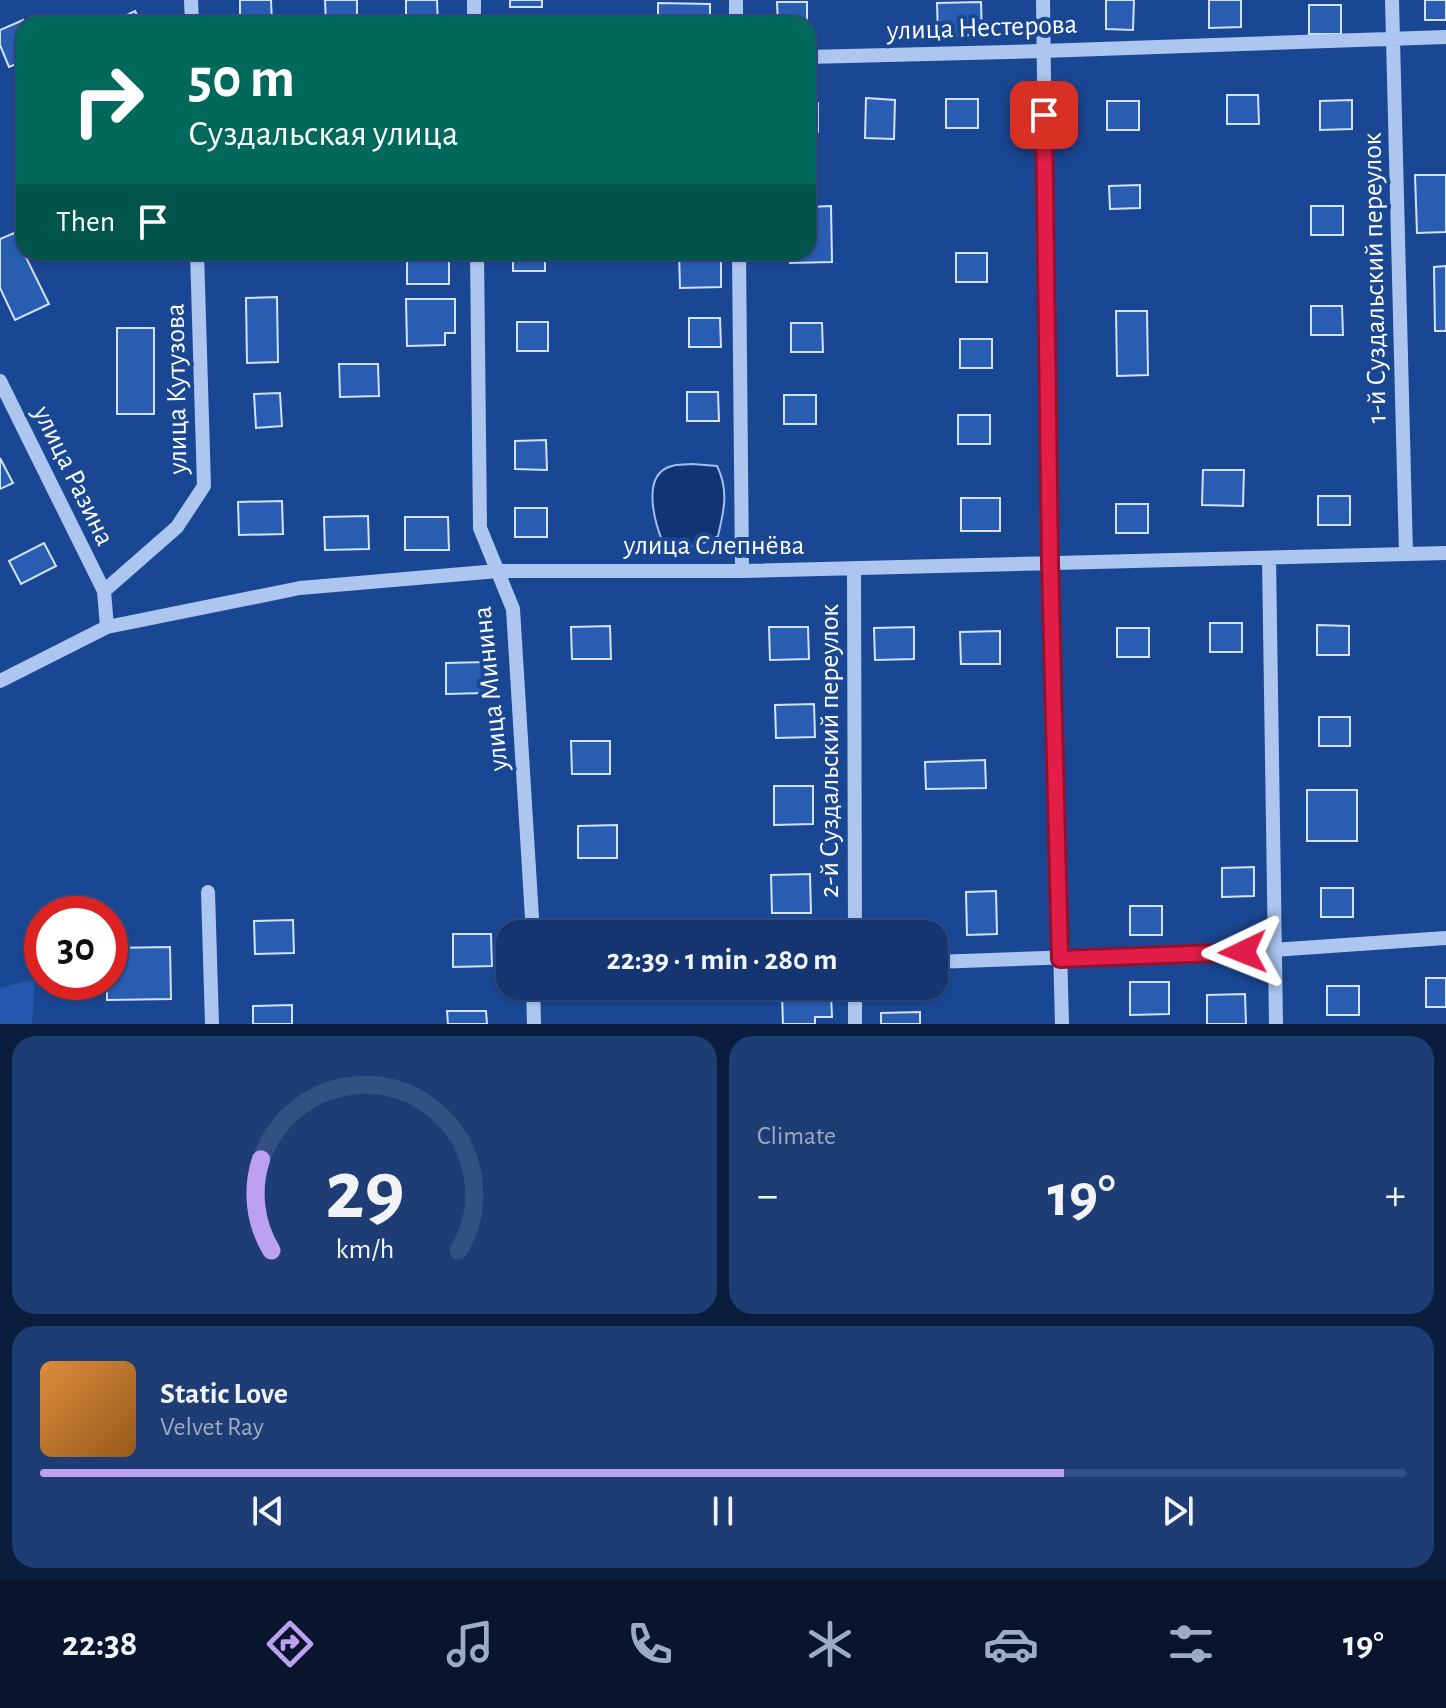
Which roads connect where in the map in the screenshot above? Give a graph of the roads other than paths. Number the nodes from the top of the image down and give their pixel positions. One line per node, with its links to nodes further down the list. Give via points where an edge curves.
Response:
1 (1043, 0): 5 (street)
2 (1392, 0): 4 (street, 1-й Суздальский переулок)
3 (1446, 37): 4 (street, улица Нестерова)
4 (1393, 38): 5 (street, улица Нестерова); 12 (street, 1-й Суздальский переулок)
5 (1043, 51): 6 (street, улица Нестерова); 14 (street)
6 (816, 57)
7 (197, 260): 18 (street, улица Кутузова, via 204,486 177,527)
8 (477, 260): 16 (street, улица Минина, via 480,528)
9 (739, 260): 17 (street)
10 (0, 381): 18 (street, улица Разина)
11 (1446, 553): 12 (street, улица Слепнёва)
12 (1406, 554): 13 (street, улица Слепнёва)
13 (1269, 558): 14 (street, улица Слепнёва); 25 (street)
14 (1050, 562): 15 (street, улица Слепнёва); 26 (street)
15 (854, 568): 17 (street, улица Слепнёва); 23 (street, 2-й Суздальский переулок)
16 (498, 571): 17 (street, улица Слепнёва); 19 (street, улица Слепнёва, via 300,588); 22 (street, улица Минина, via 513,609)
17 (742, 571)
18 (104, 591): 19 (street)
19 (107, 627): 20 (street, улица Слепнёва)
20 (0, 681)
21 (208, 892): 30 (street)
22 (532, 920)
23 (855, 920)
24 (1446, 938): 25 (street)
25 (1273, 950): 26 (street); 34 (street)
26 (1060, 959): 27 (street); 33 (street)
27 (948, 962)
28 (533, 1000): 31 (street)
29 (855, 1000): 32 (street)
30 (212, 1024)
31 (534, 1024)
32 (855, 1024)
33 (1062, 1024)
34 (1276, 1024)

